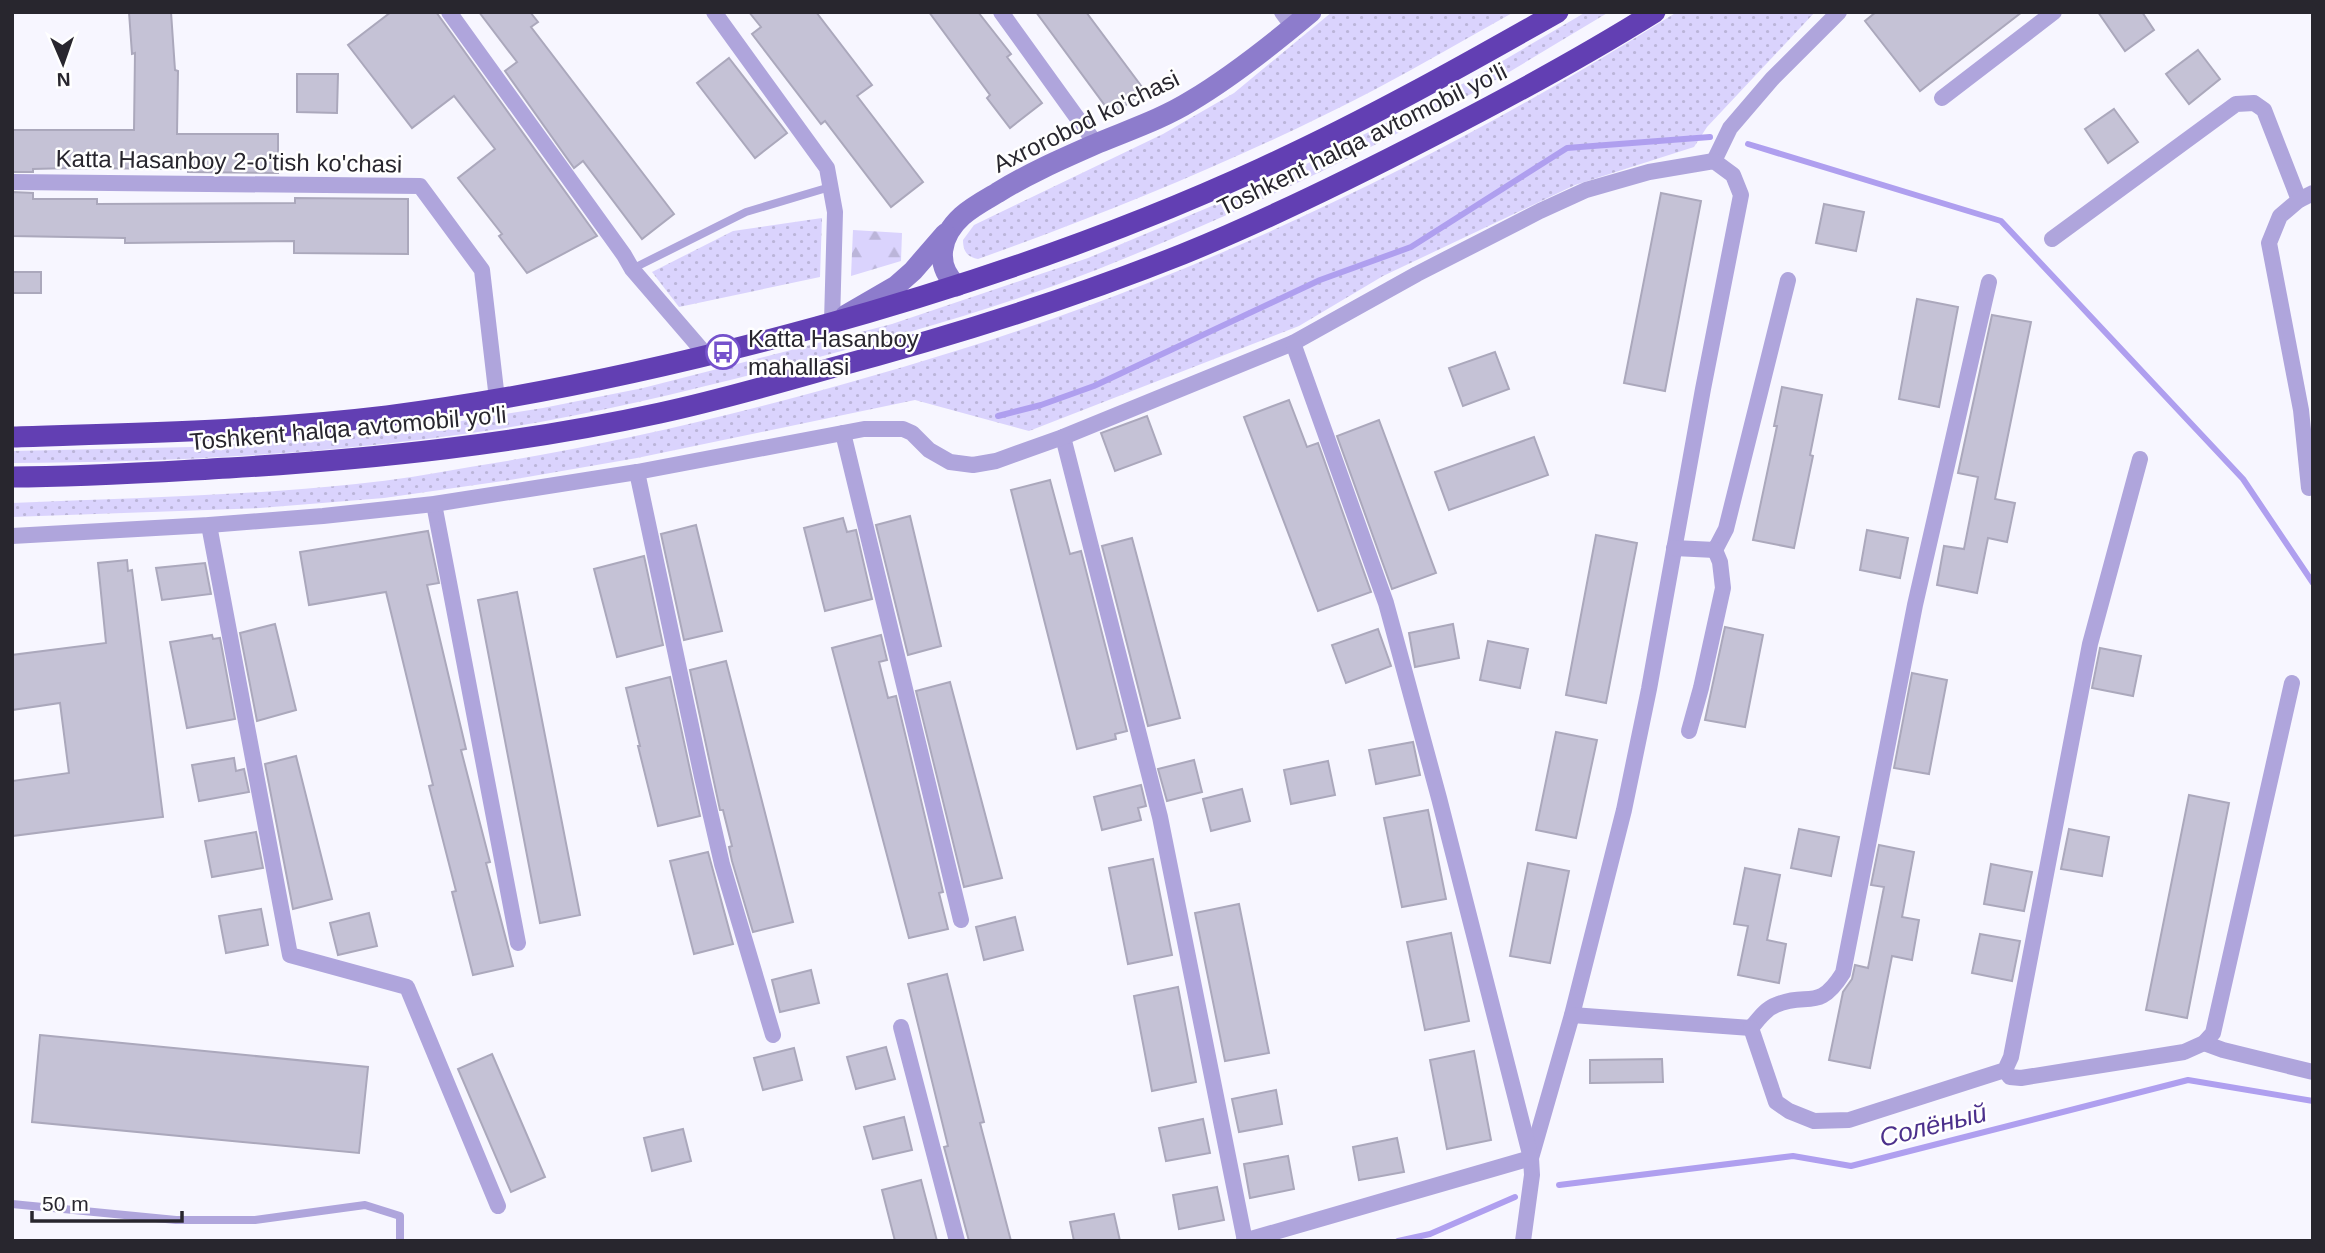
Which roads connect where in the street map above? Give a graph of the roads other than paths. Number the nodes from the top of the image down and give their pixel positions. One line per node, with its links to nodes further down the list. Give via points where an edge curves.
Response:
1 (449, 12): 18 (street)
2 (714, 12): 14 (street, via 827,168)
3 (1002, 12): 11 (street)
4 (1311, 12): 9 (street, Axrorobod ko'chasi)
5 (1558, 12): 21 (highway, Toshkent halqa avtomobil yo'li, via 1381,110 1264,168 1143,220)
6 (1655, 12): 31 (highway, Toshkent halqa avtomobil yo'li, via 1470,117 1258,222 1102,285 908,348 662,413 507,440 274,465)
7 (1839, 12): 12 (street, via 1730,128)
8 (2054, 12): 10 (street)
9 (1288, 20): 11 (street, Axrorobod ko'chasi, via 1225,79 1190,102)
10 (1942, 99)
11 (1096, 144): 16 (street, Axrorobod ko'chasi, via 1018,180 971,209)
12 (1714, 162): 23 (street, via 1649,172 1586,190 1417,274); 36 (street, via 1733,174 1741,195)
13 (12, 182): 25 (street, Katta Hasanboy 2-o'tish ko'chasi, via 420,186 482,270)
14 (830, 187): 18 (lane, via 746,212); 22 (street, via 835,212)
15 (2306, 197): 17 (street, via 2264,110 2254,103 2236,104); 32 (street, via 2280,216 2269,243 2301,410)
16 (952, 227): 21 (street, via 941,262); 22 (street, Axrorobod ko'chasi, via 896,286)
17 (2052, 239)
18 (632, 269): 24 (street)
19 (1788, 280): 37 (street, via 1726,529)
20 (1989, 282): 44 (street, via 1915,605 1843,973 1829,992 1774,1005)
21 (957, 285): 22 (highway, Toshkent halqa avtomobil yo'li)
22 (832, 322): 24 (highway, Toshkent halqa avtomobil yo'li)
23 (1293, 343): 28 (street); 49 (street, via 1386,603)
24 (707, 356): 25 (highway, Toshkent halqa avtomobil yo'li)
25 (496, 399): 27 (highway, Toshkent halqa avtomobil yo'li, via 309,424)
26 (843, 433): 28 (street, via 903,429 938,456 973,465); 30 (street); 40 (street)
27 (12, 437)
28 (1063, 438): 54 (street, via 1160,817)
29 (2140, 458): 47 (street, via 2090,644)
30 (637, 472): 33 (street); 45 (street, via 719,851)
31 (12, 477)
32 (2309, 488)
33 (433, 504): 34 (street); 41 (street)
34 (209, 525): 35 (street); 51 (street, via 290,955 407,987)
35 (12, 536)
36 (1674, 548): 37 (street); 42 (street, via 1624,810)
37 (1715, 550): 39 (street, via 1723,588)
38 (2292, 683): 46 (street, via 2213,1033)
39 (1689, 731)
40 (961, 920)
41 (518, 943)
42 (1572, 1015): 44 (street); 49 (street)
43 (901, 1027): 53 (street)
44 (1751, 1028): 47 (street, via 1776,1102 1814,1121 1849,1120)
45 (773, 1035)
46 (2204, 1043): 47 (street, via 2184,1052 2021,1078 2010,1077); 48 (street)
47 (2005, 1070)
48 (2313, 1072)
49 (1531, 1158): 54 (street); 55 (street)
50 (12, 1203): 52 (lane, via 176,1220 255,1220 365,1205 400,1216)
51 (498, 1206)
52 (400, 1241)
53 (957, 1241)
54 (1245, 1241)
55 (1523, 1241)

